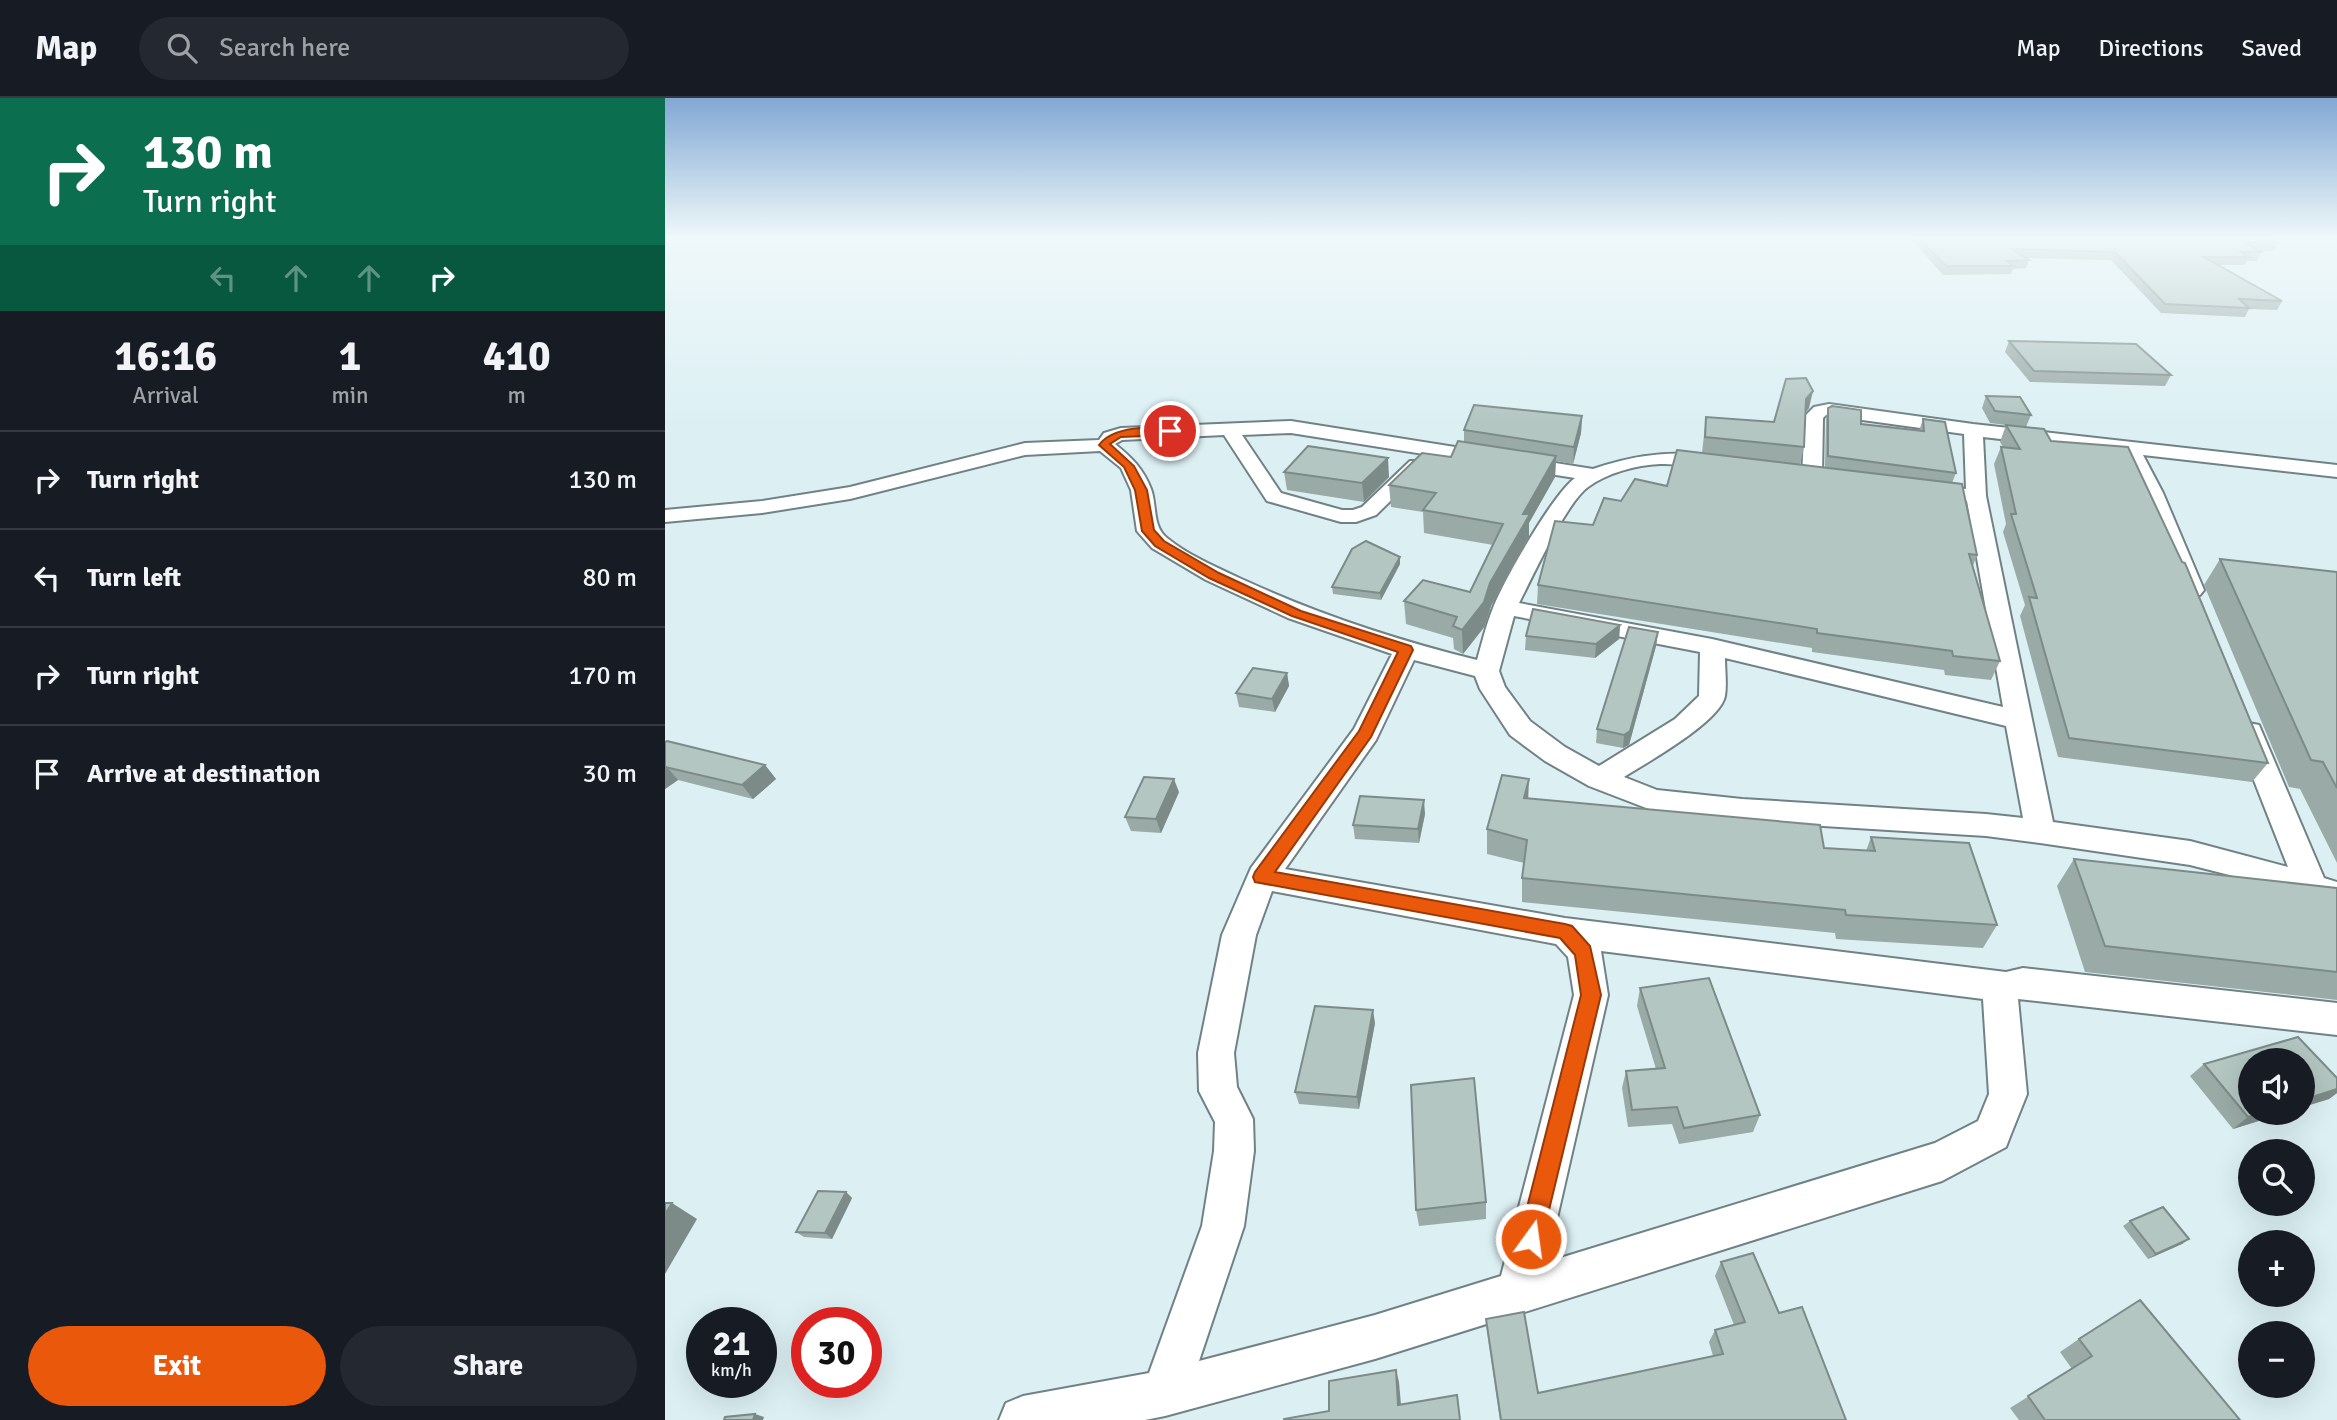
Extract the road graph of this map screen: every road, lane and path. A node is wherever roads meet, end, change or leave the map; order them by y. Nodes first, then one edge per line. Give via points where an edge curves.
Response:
1 (1228, 428) junction
2 (1972, 430) junction
3 (1104, 445) junction
4 (2129, 447) junction
5 (1431, 451) junction
6 (1734, 464) edge
7 (2337, 471) edge
8 (1786, 472) edge
9 (1594, 475) junction
10 (1908, 488) edge
11 (1976, 496) junction
12 (665, 516) edge
13 (1506, 607) junction
14 (2199, 607) edge
15 (1711, 647) junction
16 (1406, 650) junction
17 (1486, 671) junction
18 (2239, 708) edge
19 (2019, 720) junction
20 (1599, 779) junction
21 (2040, 832) junction
22 (1262, 877) junction
23 (2324, 890) edge
24 (1565, 932) junction
25 (2006, 987) junction
26 (2337, 1019) edge
27 (1518, 1293) junction
28 (1165, 1393) junction
29 (1023, 1420) edge

1 - 3 street via 1121,434
1 - 5 street via 1291,428
1 - 5 street via 1274,497 1341,516 1370,511
2 - 4 street
2 - 8 street via 1844,410 1820,411 1814,416 1819,477
2 - 11 street
3 - 12 street via 1025,449 850,493
3 - 16 street via 1129,466 1141,490 1148,531 1160,543 1214,575 1296,613
4 - 7 street
4 - 14 street via 2153,493
5 - 9 street
6 - 9 street via 1661,458
9 - 13 street via 1569,496
10 - 11 street
11 - 19 street
13 - 15 street
13 - 17 street
15 - 19 street
15 - 20 street via 1712,698 1685,726
16 - 17 street
16 - 22 street via 1366,733
17 - 20 street via 1520,728
18 - 23 street
19 - 21 street
20 - 21 street via 1654,800
21 - 23 street via 2190,853
22 - 24 street
22 - 28 street via 1239,935 1216,1053 1218,1091 1234,1119 1223,1226
24 - 25 street
24 - 27 street via 1584,951 1591,995
25 - 26 street via 2023,983
25 - 27 street via 2000,1000 2008,1094 1992,1133 1942,1161 1900,1176
27 - 28 street
28 - 29 street

